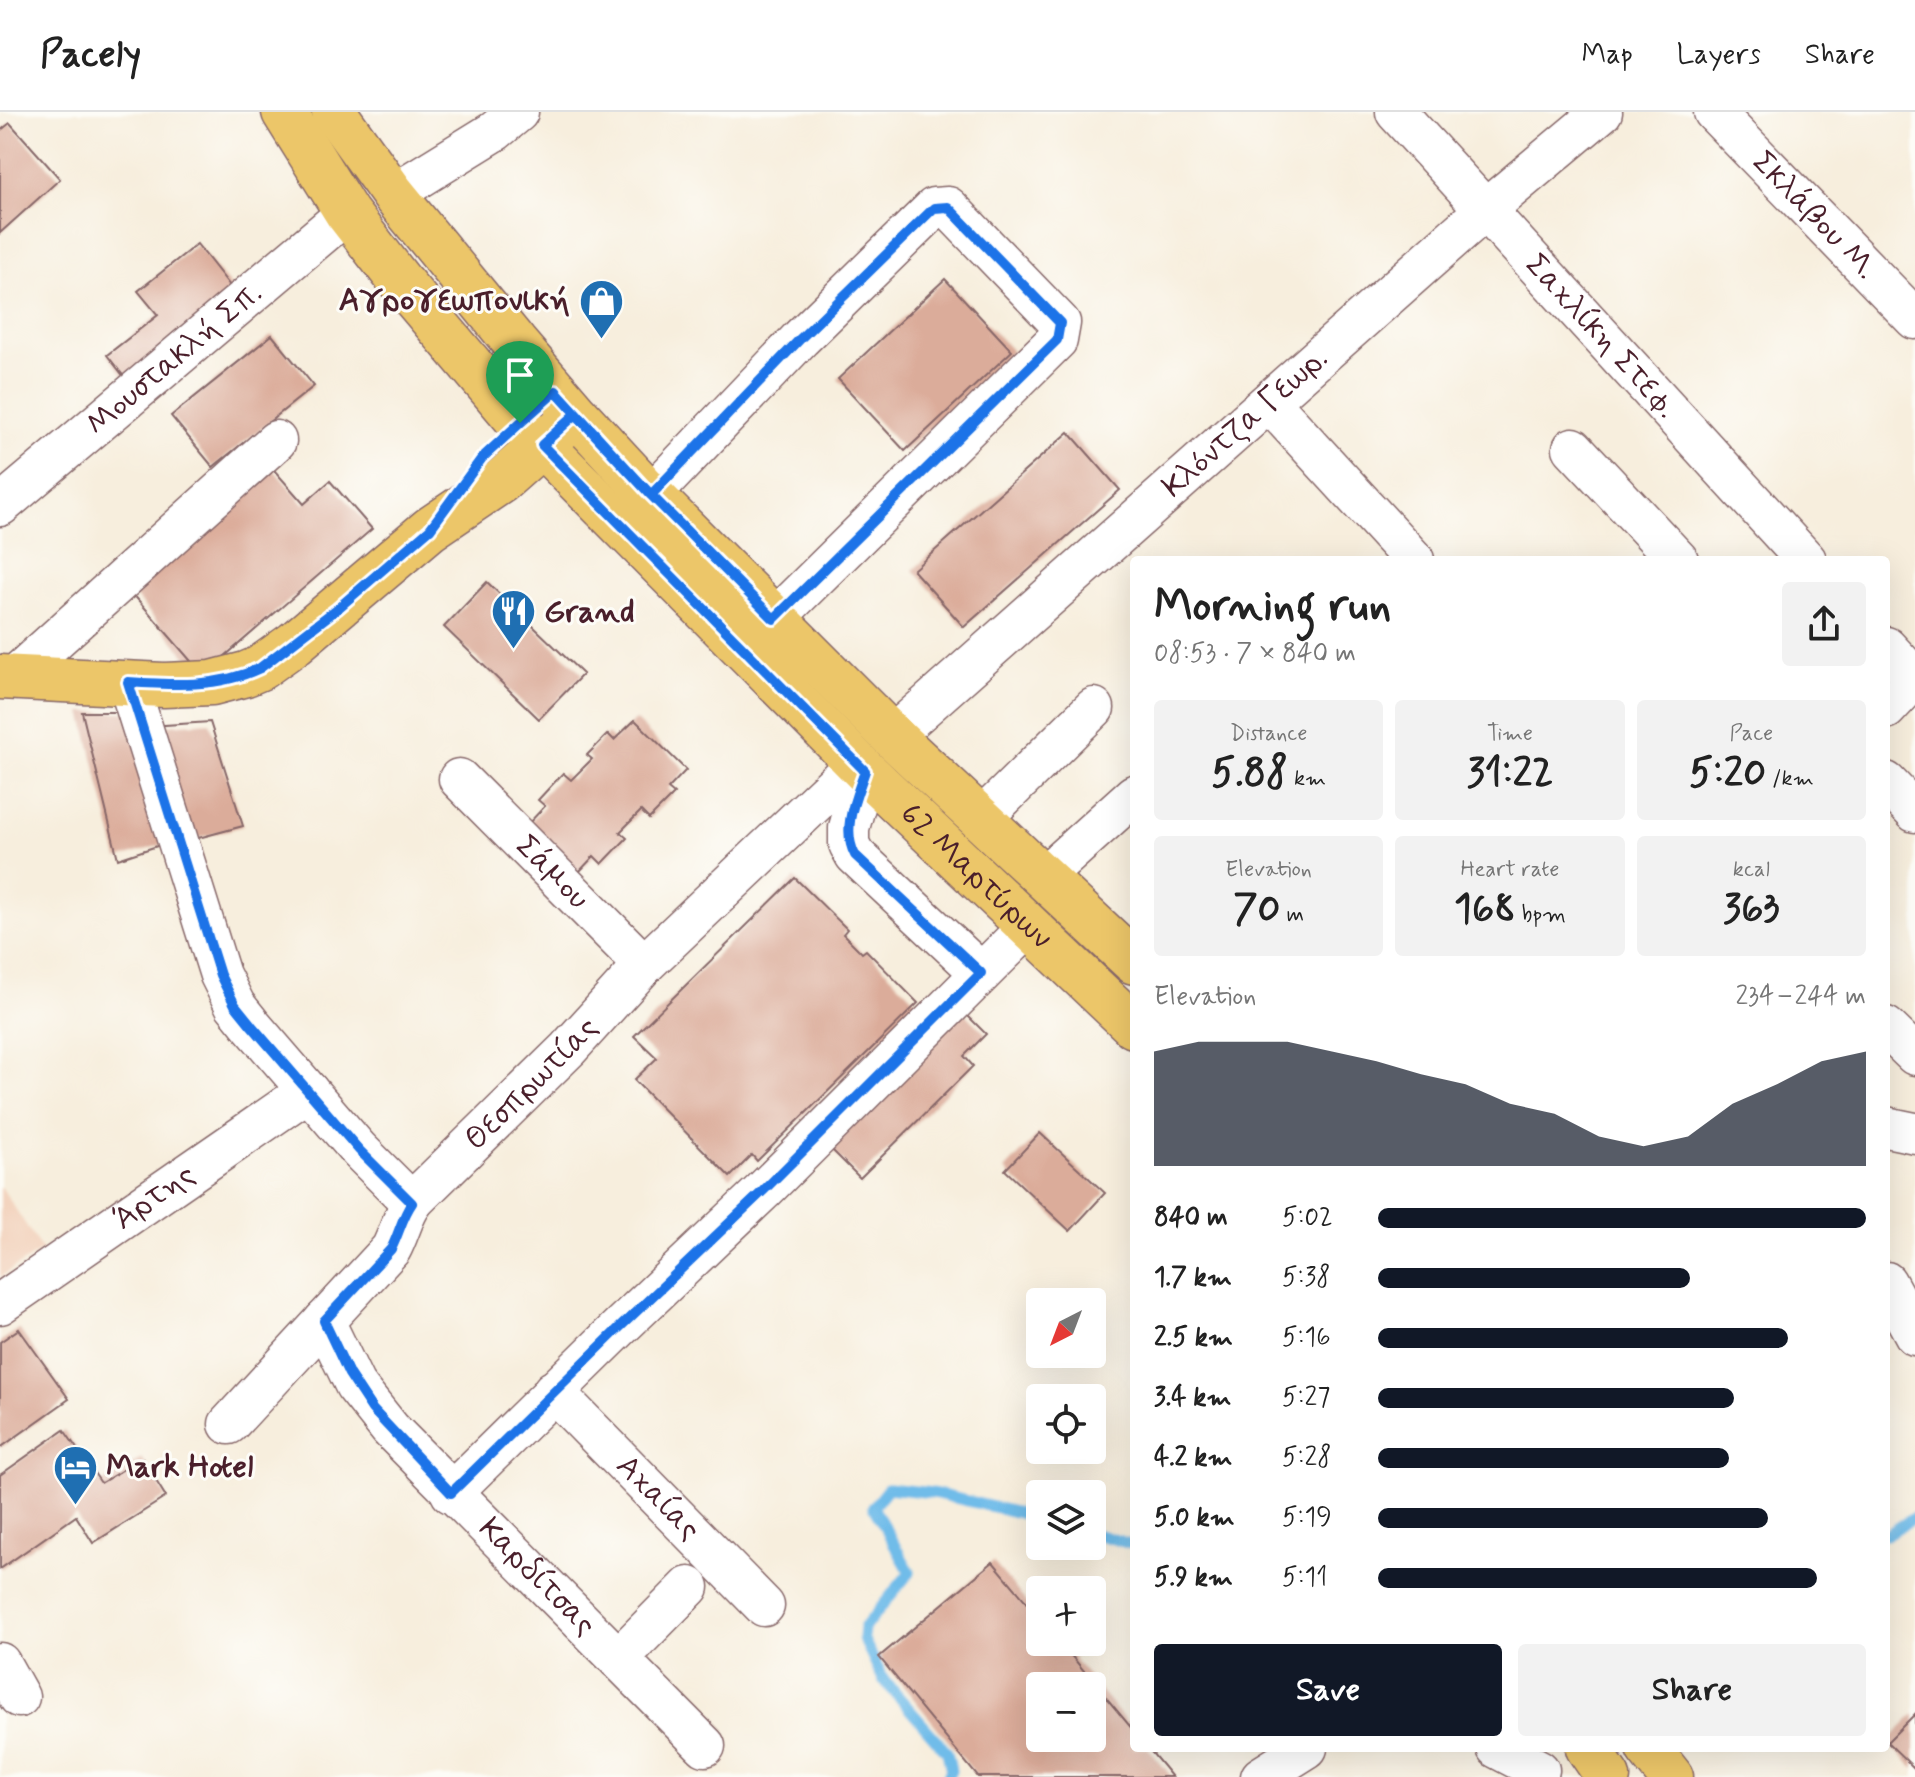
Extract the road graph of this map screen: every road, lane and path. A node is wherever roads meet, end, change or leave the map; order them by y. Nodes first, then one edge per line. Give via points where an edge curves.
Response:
1 (284, 112) edge
2 (334, 112) edge
3 (518, 112) edge
4 (1396, 112) edge
5 (1602, 112) edge
6 (1714, 112) edge
7 (393, 194) junction
8 (1485, 210) junction
9 (347, 213) junction
10 (1915, 319) edge
11 (1269, 402) junction
12 (566, 403) junction
13 (531, 434) junction
14 (276, 441) dead end
15 (1573, 448) dead end
16 (651, 495) junction
17 (0, 506) edge
18 (1410, 556) edge
19 (1674, 556) edge
20 (1802, 556) edge
21 (774, 619) junction
22 (1890, 651) edge
23 (6, 677) edge
24 (1915, 678) edge
25 (128, 682) junction
26 (1890, 705) edge
27 (1094, 708) dead end
28 (892, 736) junction
29 (861, 767) junction
30 (459, 779) dead end
31 (1890, 786) edge
32 (1130, 799) edge
33 (1915, 812) edge
34 (981, 819) junction
35 (1043, 877) junction
36 (1029, 926) junction
37 (1130, 958) edge
38 (644, 965) junction
39 (981, 973) junction
40 (1130, 1022) edge
41 (1890, 1031) edge
42 (1915, 1055) edge
43 (308, 1091) junction
44 (1890, 1128) edge
45 (1915, 1133) edge
46 (412, 1203) junction
47 (1890, 1289) edge
48 (0, 1304) edge
49 (324, 1321) junction
50 (1915, 1335) edge
51 (553, 1391) junction
52 (229, 1424) dead end
53 (451, 1493) junction
54 (689, 1587) dead end
55 (764, 1606) dead end
56 (618, 1659) junction
57 (0, 1663) edge
58 (19, 1697) dead end
59 (705, 1746) dead end
60 (1301, 1752) edge
61 (1513, 1752) edge
62 (1651, 1752) edge
63 (1558, 1763) edge
64 (1261, 1777) edge
65 (1608, 1777) edge
66 (1671, 1777) edge

1 - 9 main road, 62 Μαρτύρων
2 - 7 main road, 62 Μαρτύρων
3 - 7 street
4 - 8 street, Σαχλίκη Στεφ.
5 - 8 street, Κλόντζα Γεωρ.
6 - 10 street, Σκλάβου Μ.
7 - 12 main road, 62 Μαρτύρων
8 - 11 street, Κλόντζα Γεωρ.
8 - 20 street, Σαχλίκη Στεφ.
9 - 13 main road, 62 Μαρτύρων
9 - 17 street, Μουστακλή Σπ.
11 - 18 street
11 - 28 street, Κλόντζα Γεωρ.
12 - 13 main road
12 - 16 main road, 62 Μαρτύρων
13 - 25 main road via 501,481 430,529 260,668 212,683
13 - 29 main road, 62 Μαρτύρων
14 - 23 street
15 - 19 street
16 - 21 main road, 62 Μαρτύρων
16 - 21 street via 934,208 948,207 1060,323 1057,340
21 - 28 main road, 62 Μαρτύρων
22 - 24 street
23 - 25 main road
24 - 26 street
25 - 43 street via 220,975 235,1005
27 - 34 street
28 - 34 main road, 62 Μαρτύρων
29 - 36 main road, 62 Μαρτύρων
29 - 38 street, Θεσπρωτίας
29 - 39 street via 849,828 855,855
30 - 38 street, Σάμου
31 - 33 street
32 - 35 street
34 - 35 main road, 62 Μαρτύρων
35 - 37 main road, 62 Μαρτύρων
36 - 39 street
36 - 40 main road, 62 Μαρτύρων
38 - 46 street, Θεσπρωτίας via 568,1049
39 - 51 street
41 - 42 street
43 - 46 street
43 - 48 street, Άρτης
44 - 45 street
46 - 49 street, Θεσπρωτίας via 391,1249
47 - 50 street
49 - 52 street, Θεσπρωτίας
49 - 53 street, Καρδίτσας via 372,1409
51 - 53 street
51 - 55 street, Αχαίας
53 - 56 street, Καρδίτσας
54 - 56 street, Αχαίας
56 - 59 street, Καρδίτσας
57 - 58 street
60 - 64 street
61 - 63 street
62 - 66 main road
63 - 65 main road

